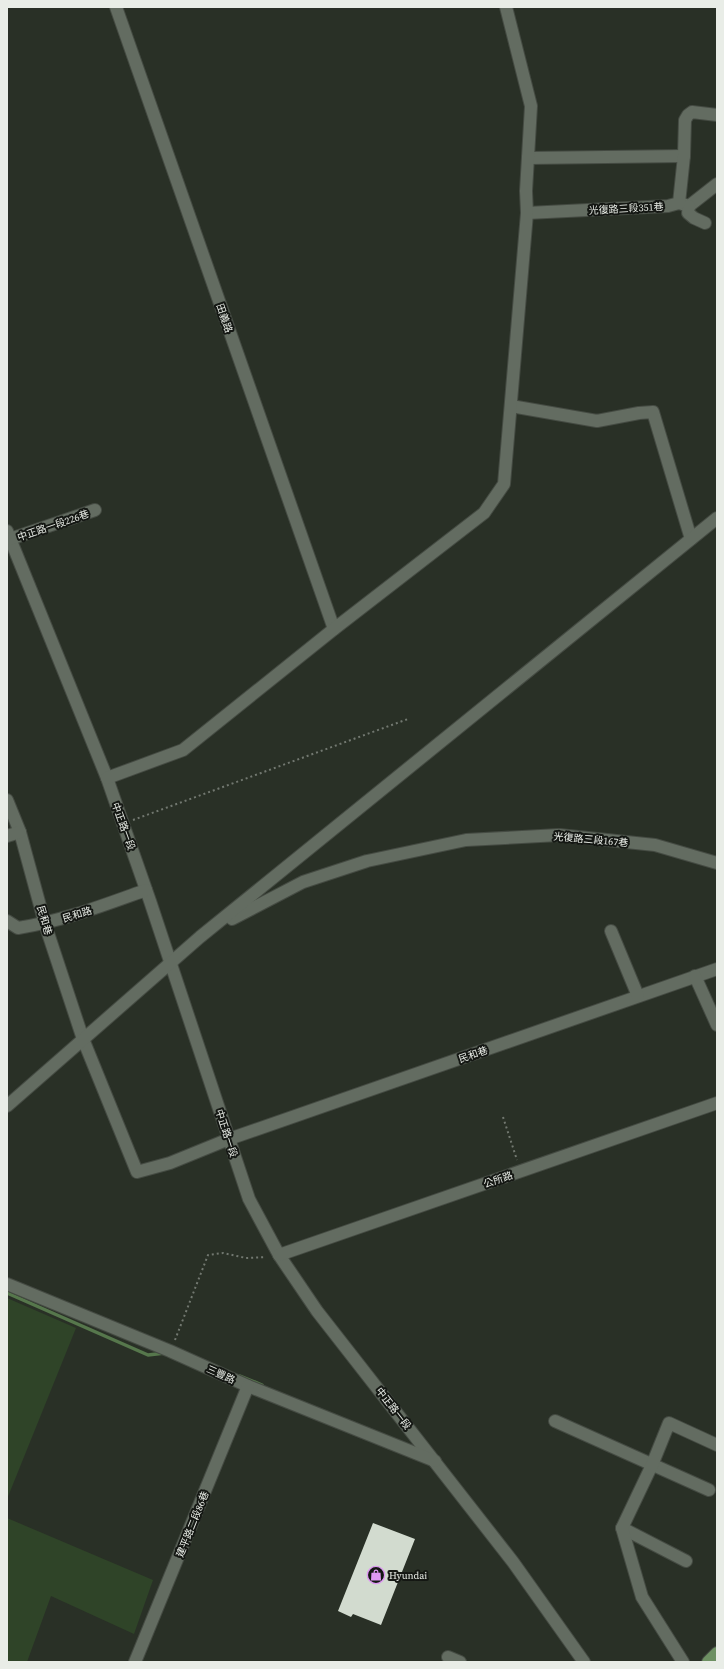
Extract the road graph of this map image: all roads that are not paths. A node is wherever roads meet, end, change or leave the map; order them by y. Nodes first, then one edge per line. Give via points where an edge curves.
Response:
1 (116, 7) edge
2 (506, 7) edge
3 (717, 115) edge
4 (684, 156) junction
5 (528, 158) junction
6 (717, 184) edge
7 (684, 204) junction
8 (527, 213) junction
9 (705, 223) dead end
10 (512, 406) junction
11 (95, 510) dead end
12 (717, 518) edge
13 (9, 535) edge
14 (691, 540) junction
15 (334, 629) junction
16 (106, 778) junction
17 (7, 800) edge
18 (20, 832) junction
19 (7, 836) edge
20 (290, 863) junction
21 (717, 863) edge
22 (303, 882) junction
23 (146, 890) junction
24 (7, 921) edge
25 (45, 924) junction
26 (611, 931) dead end
27 (200, 937) junction
28 (170, 963) junction
29 (717, 969) edge
30 (695, 976) junction
31 (638, 996) junction
32 (717, 1024) edge
33 (83, 1039) junction
34 (717, 1103) edge
35 (7, 1106) edge
36 (229, 1139) junction
37 (279, 1255) junction
38 (7, 1284) edge
39 (248, 1386) junction
40 (555, 1422) dead end
41 (717, 1445) edge
42 (436, 1461) junction
43 (652, 1465) junction
44 (709, 1490) dead end
45 (622, 1528) junction
46 (686, 1561) dead end
47 (717, 1653) edge
48 (582, 1661) edge
49 (136, 1662) edge
50 (683, 1662) edge
51 (708, 1662) edge

1 - 15 street, 田義路
2 - 5 street via 531,106
3 - 4 street via 692,112 688,115 683,139
4 - 5 street
4 - 7 street
5 - 8 street
6 - 7 street
7 - 8 street, 光復路三段351巷
7 - 9 street via 688,213
8 - 10 street
10 - 14 street via 597,421 653,412
10 - 15 street via 504,484 484,513
11 - 13 street, 中正路一段226巷
12 - 14 street
13 - 16 street, 中正路一段
14 - 20 street
15 - 16 street via 183,750
16 - 23 street, 中正路一段
17 - 18 street, 民和巷
18 - 19 street
18 - 25 street, 民和巷
20 - 22 street via 289,871
20 - 27 street
21 - 22 street, 光復路三段167巷 via 655,845 559,835 466,840 367,861
22 - 27 street, 光復路三段167巷 via 250,908
23 - 25 street, 民和路
23 - 28 street, 中正路一段
24 - 25 street, 民和路 via 18,928
25 - 33 street, 民和巷
26 - 31 street
27 - 28 street
28 - 33 street
28 - 36 street, 中正路一段
29 - 30 street, 民和巷
30 - 31 street, 民和巷
30 - 32 street
31 - 36 street, 民和巷
33 - 35 street
33 - 36 street, 民和巷 via 137,1172 170,1164
34 - 37 street, 公所路
36 - 37 street, 中正路一段 via 249,1199
37 - 42 street, 中正路一段 via 317,1311
38 - 39 street, 三豐路
39 - 42 street, 三豐路
39 - 49 street, 建平路二段86巷
40 - 43 street
41 - 43 street via 669,1423
42 - 48 street, 中正路一段 via 513,1562
43 - 44 street
43 - 45 street
45 - 46 street
45 - 50 street via 642,1597
47 - 51 main road

